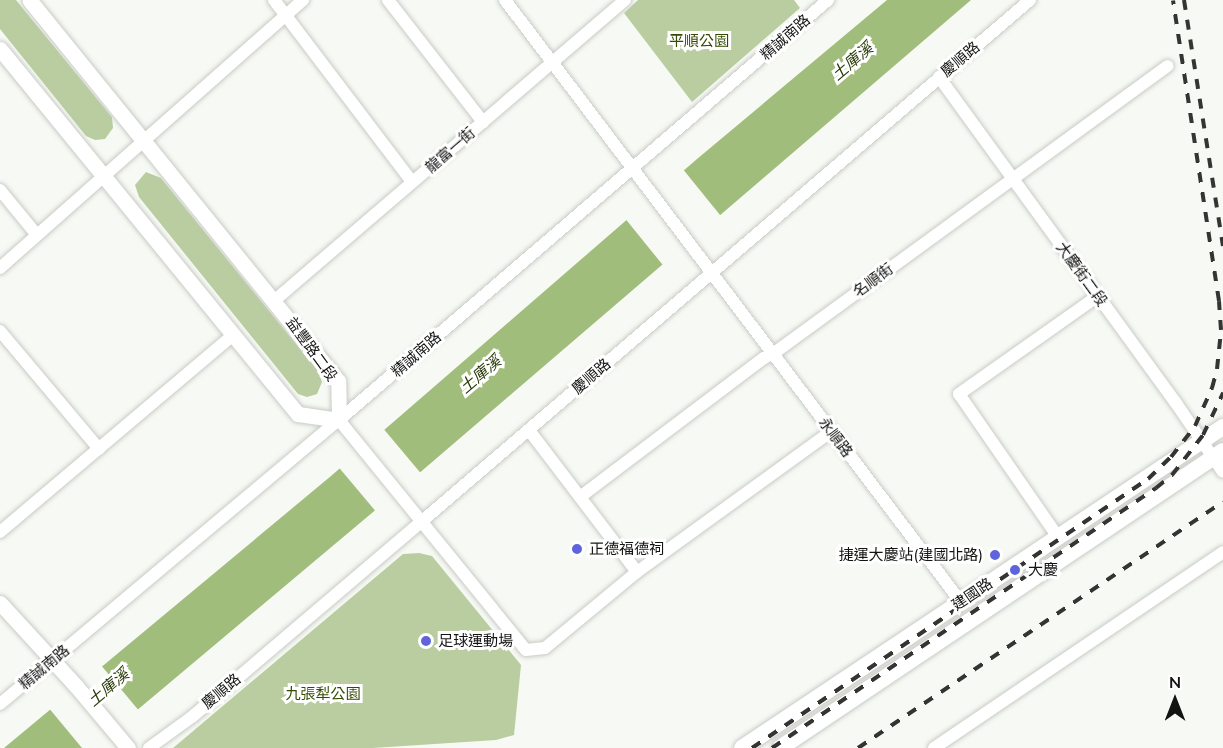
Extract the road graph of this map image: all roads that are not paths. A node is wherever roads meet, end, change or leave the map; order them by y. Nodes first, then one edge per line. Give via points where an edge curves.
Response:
1 (30, 0) edge
2 (274, 0) edge
3 (303, 0) edge
4 (388, 0) edge
5 (505, 0) edge
6 (625, 0) edge
7 (828, 0) edge
8 (1030, 0) edge
9 (285, 15) junction
10 (0, 49) edge
11 (552, 63) junction
12 (1168, 66) dead end
13 (939, 77) junction
14 (483, 122) junction
15 (144, 140) junction
16 (633, 168) junction
17 (103, 175) junction
18 (1011, 178) junction
19 (412, 182) junction
20 (0, 190) edge
21 (37, 235) junction
22 (0, 268) edge
23 (712, 272) junction
24 (1098, 296) junction
25 (275, 300) junction
26 (0, 331) edge
27 (233, 335) junction
28 (774, 353) junction
29 (339, 420) junction
30 (1223, 428) edge
31 (529, 430) junction
32 (832, 431) junction
33 (1203, 441) junction
34 (99, 449) junction
35 (1218, 454) edge
36 (1223, 472) edge
37 (580, 497) junction
38 (422, 522) junction
39 (0, 532) edge
40 (1058, 537) junction
41 (1223, 552) edge
42 (637, 572) junction
43 (961, 602) junction
44 (0, 603) edge
45 (52, 660) junction
46 (0, 704) edge
47 (126, 745) edge
48 (149, 748) edge
49 (742, 748) edge
50 (780, 748) edge
51 (934, 748) edge

1 - 15 street, 益豐路二段
2 - 9 street
3 - 9 street
4 - 14 street
5 - 11 street
6 - 11 street, 龍富一街
7 - 16 street, 精誠南路
8 - 13 street, 慶順路
9 - 15 street
9 - 19 street
10 - 17 street
11 - 14 street, 龍富一街
11 - 16 street
12 - 18 street, 名順街
13 - 18 street, 大慶街二段
13 - 23 street, 慶順路
14 - 19 street, 龍富一街
15 - 17 street
15 - 25 street, 益豐路二段
16 - 23 street, 永順路
16 - 29 street, 精誠南路
17 - 21 street
17 - 27 street
18 - 24 street, 大慶街二段
18 - 28 street, 名順街
19 - 25 street, 龍富一街
20 - 21 street
21 - 22 street
23 - 28 street, 永順路
23 - 31 street, 慶順路
24 - 33 street, 大慶街二段
24 - 40 street via 960,394
25 - 29 street, 益豐路二段 via 338,381
26 - 34 street
27 - 29 street via 298,414
27 - 34 street
28 - 32 street, 永順路
28 - 37 street, 名順街
29 - 38 street
29 - 45 street, 精誠南路
30 - 33 main road, 建國路
31 - 37 street
31 - 38 street, 慶順路
32 - 42 street
32 - 43 street, 永順路
33 - 35 street, 大慶街二段
33 - 40 main road, 建國路
34 - 39 street
35 - 36 street, 大慶街二段
35 - 50 main road, 建國路
37 - 42 street
38 - 42 street via 526,650 545,648
38 - 48 street, 慶順路 via 193,716
40 - 43 main road, 建國路
41 - 51 street
43 - 49 main road, 建國路
44 - 45 street
45 - 46 street, 精誠南路
45 - 47 street

